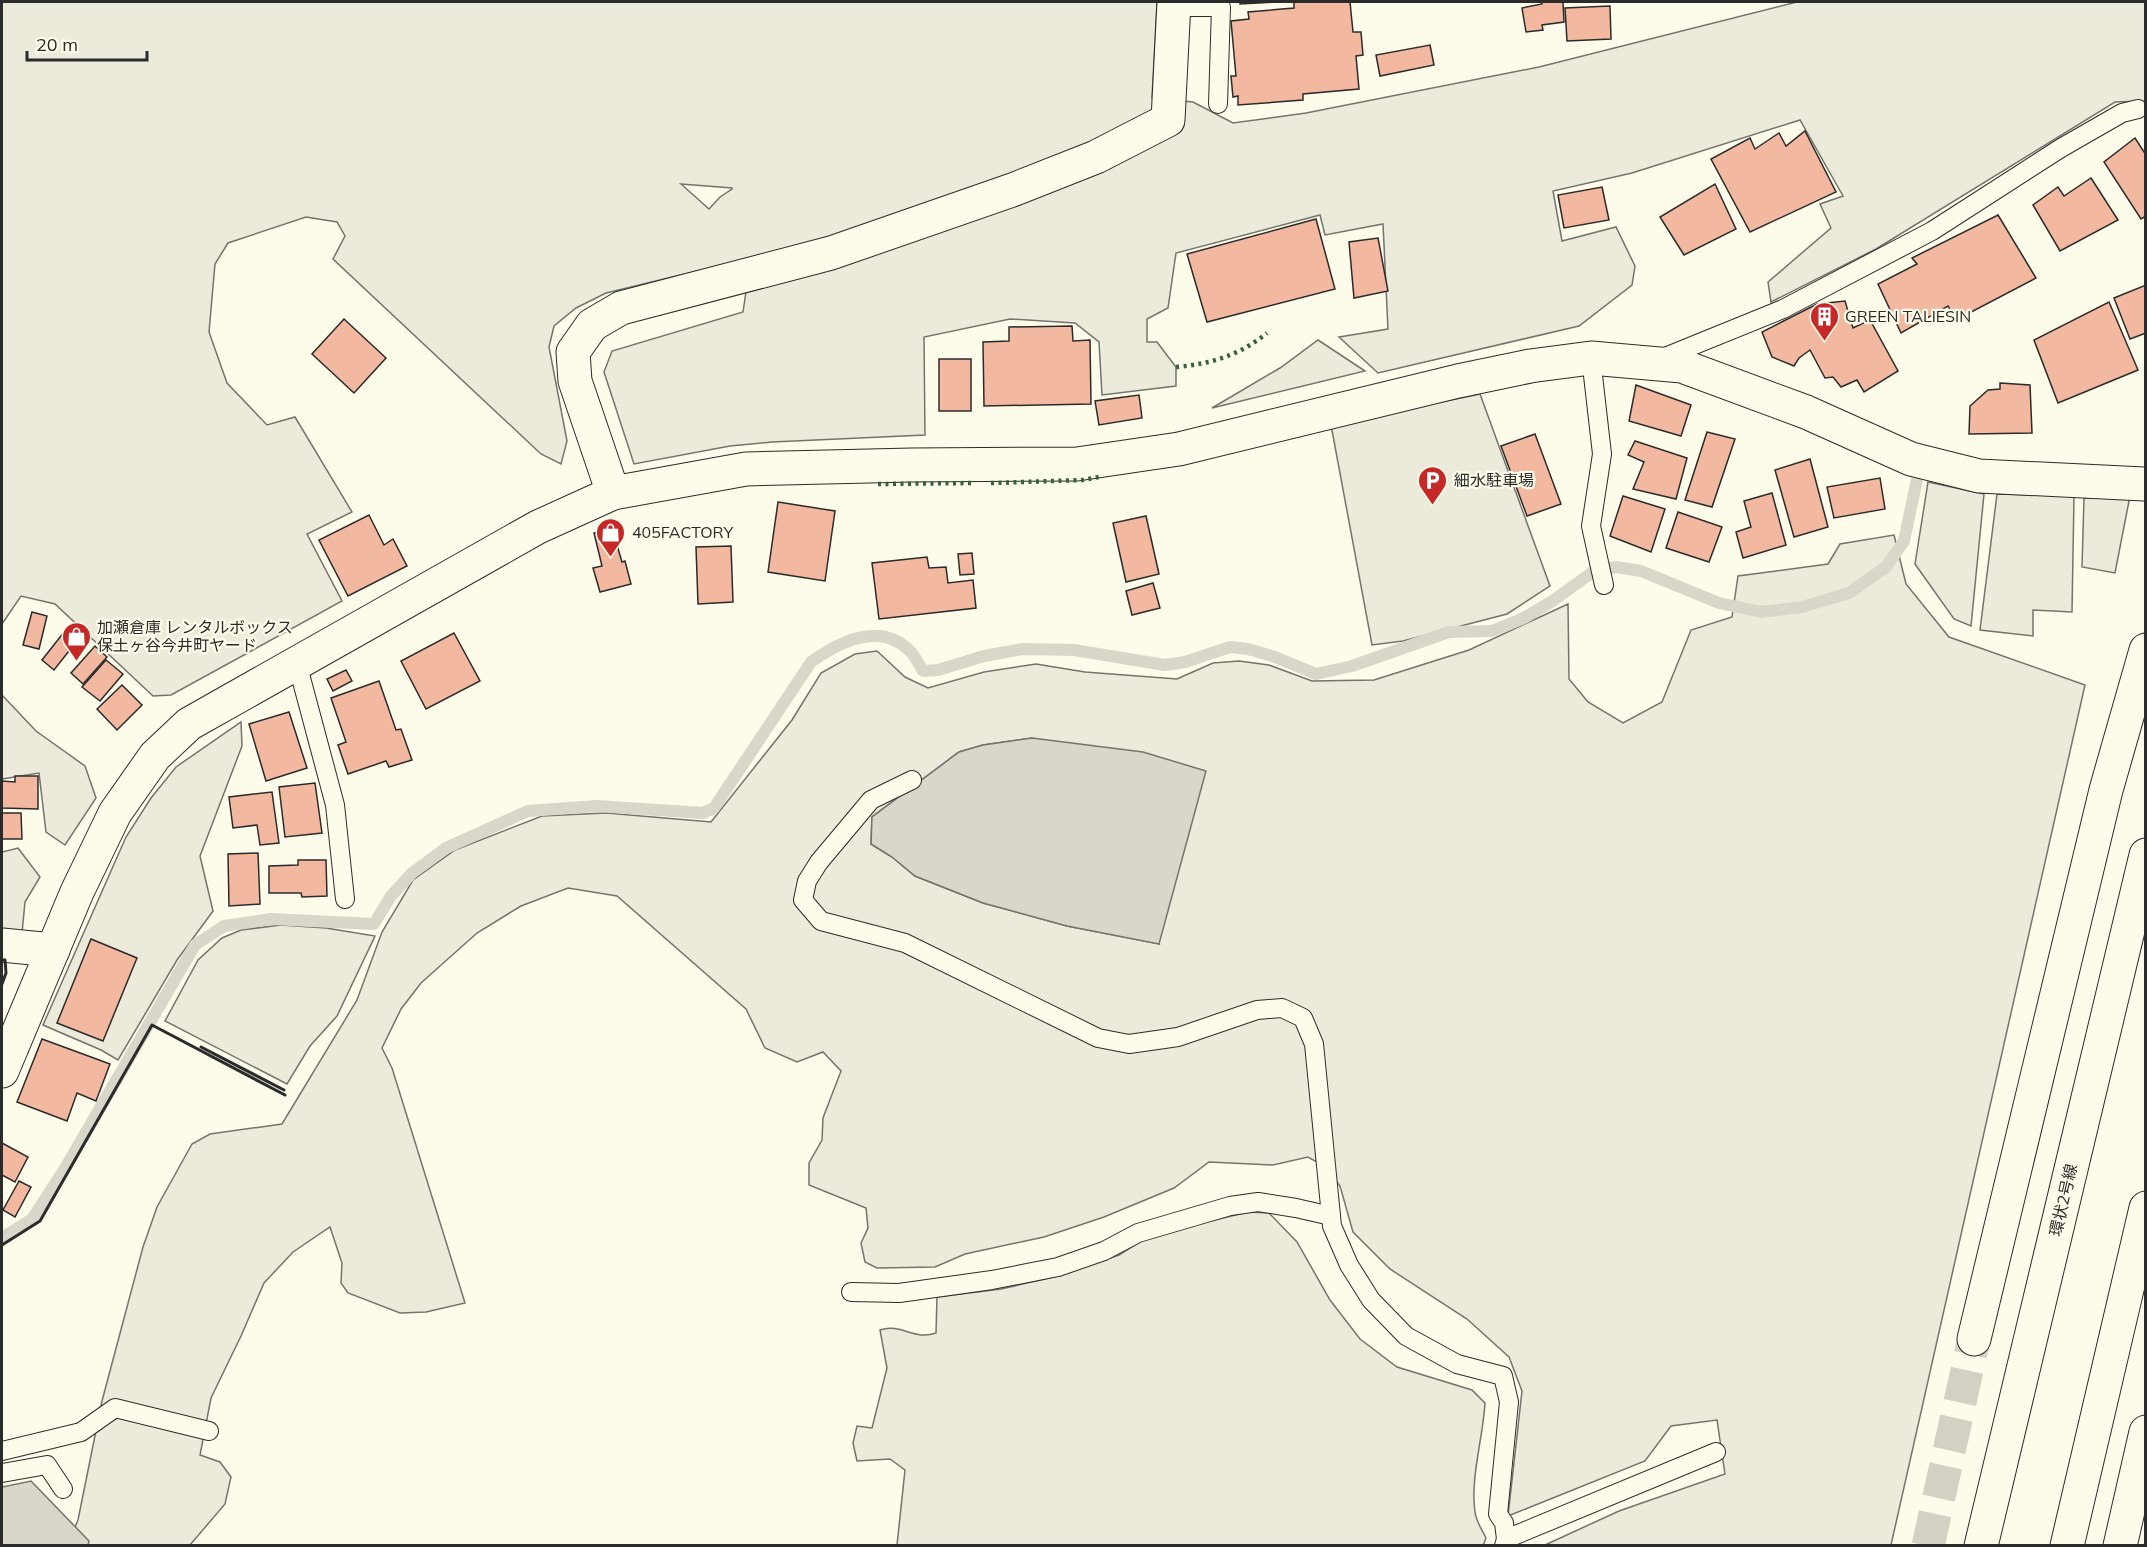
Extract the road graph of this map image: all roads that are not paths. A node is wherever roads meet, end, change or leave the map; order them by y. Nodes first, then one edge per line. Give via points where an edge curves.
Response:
1 (1174, 4) edge
2 (1214, 4) edge
3 (1218, 104) dead end
4 (2138, 109) dead end
5 (1591, 358) junction
6 (1650, 363) junction
7 (2145, 482) edge
8 (613, 493) junction
9 (1604, 585) dead end
10 (2145, 650) edge
11 (297, 663) junction
12 (912, 780) dead end
13 (2145, 855) edge
14 (345, 899) dead end
15 (2, 945) edge
16 (53, 950) junction
17 (2, 1071) edge
18 (2145, 1208) edge
19 (1331, 1216) junction
20 (851, 1292) dead end
21 (1974, 1339) tunnel mouth
22 (209, 1431) dead end
23 (2145, 1432) edge
24 (2, 1451) edge
25 (1716, 1452) dead end
26 (2, 1473) edge
27 (63, 1489) dead end
28 (1505, 1542) edge
29 (1981, 1545) edge
30 (2067, 1545) edge
31 (2120, 1545) edge

1 - 2 lane
1 - 8 street via 1168,120 1096,157 1015,189 831,253 621,308 592,325 573,352 575,381
2 - 3 lane via 1221,7
4 - 6 lane via 2122,113 2061,147 1932,231 1783,309
5 - 6 street
5 - 8 street via 1458,381 1179,449 1077,464 746,469
5 - 9 lane via 1602,454 1591,526
6 - 7 street via 1682,366 1806,412 1911,459 1979,476
8 - 11 street via 538,527
10 - 21 street via 2103,801
11 - 14 lane via 335,805
11 - 16 street via 189,724 155,756 115,813
12 - 19 lane via 872,800 819,862 807,881 803,900 820,921 904,943 1098,1038 1129,1044 1178,1037 1257,1010 1282,1008 1303,1018 1314,1044
13 - 29 street, 環状2号線
15 - 16 street
16 - 17 street
18 - 30 street
19 - 20 lane via 1258,1202 1230,1206 1138,1233 1104,1251 1058,1267 899,1293
19 - 28 lane via 1349,1265 1365,1292 1406,1336 1457,1364 1503,1376 1509,1402 1498,1514 1504,1523
22 - 24 lane via 115,1408 81,1432
23 - 31 street
25 - 28 lane
26 - 27 lane via 47,1465

